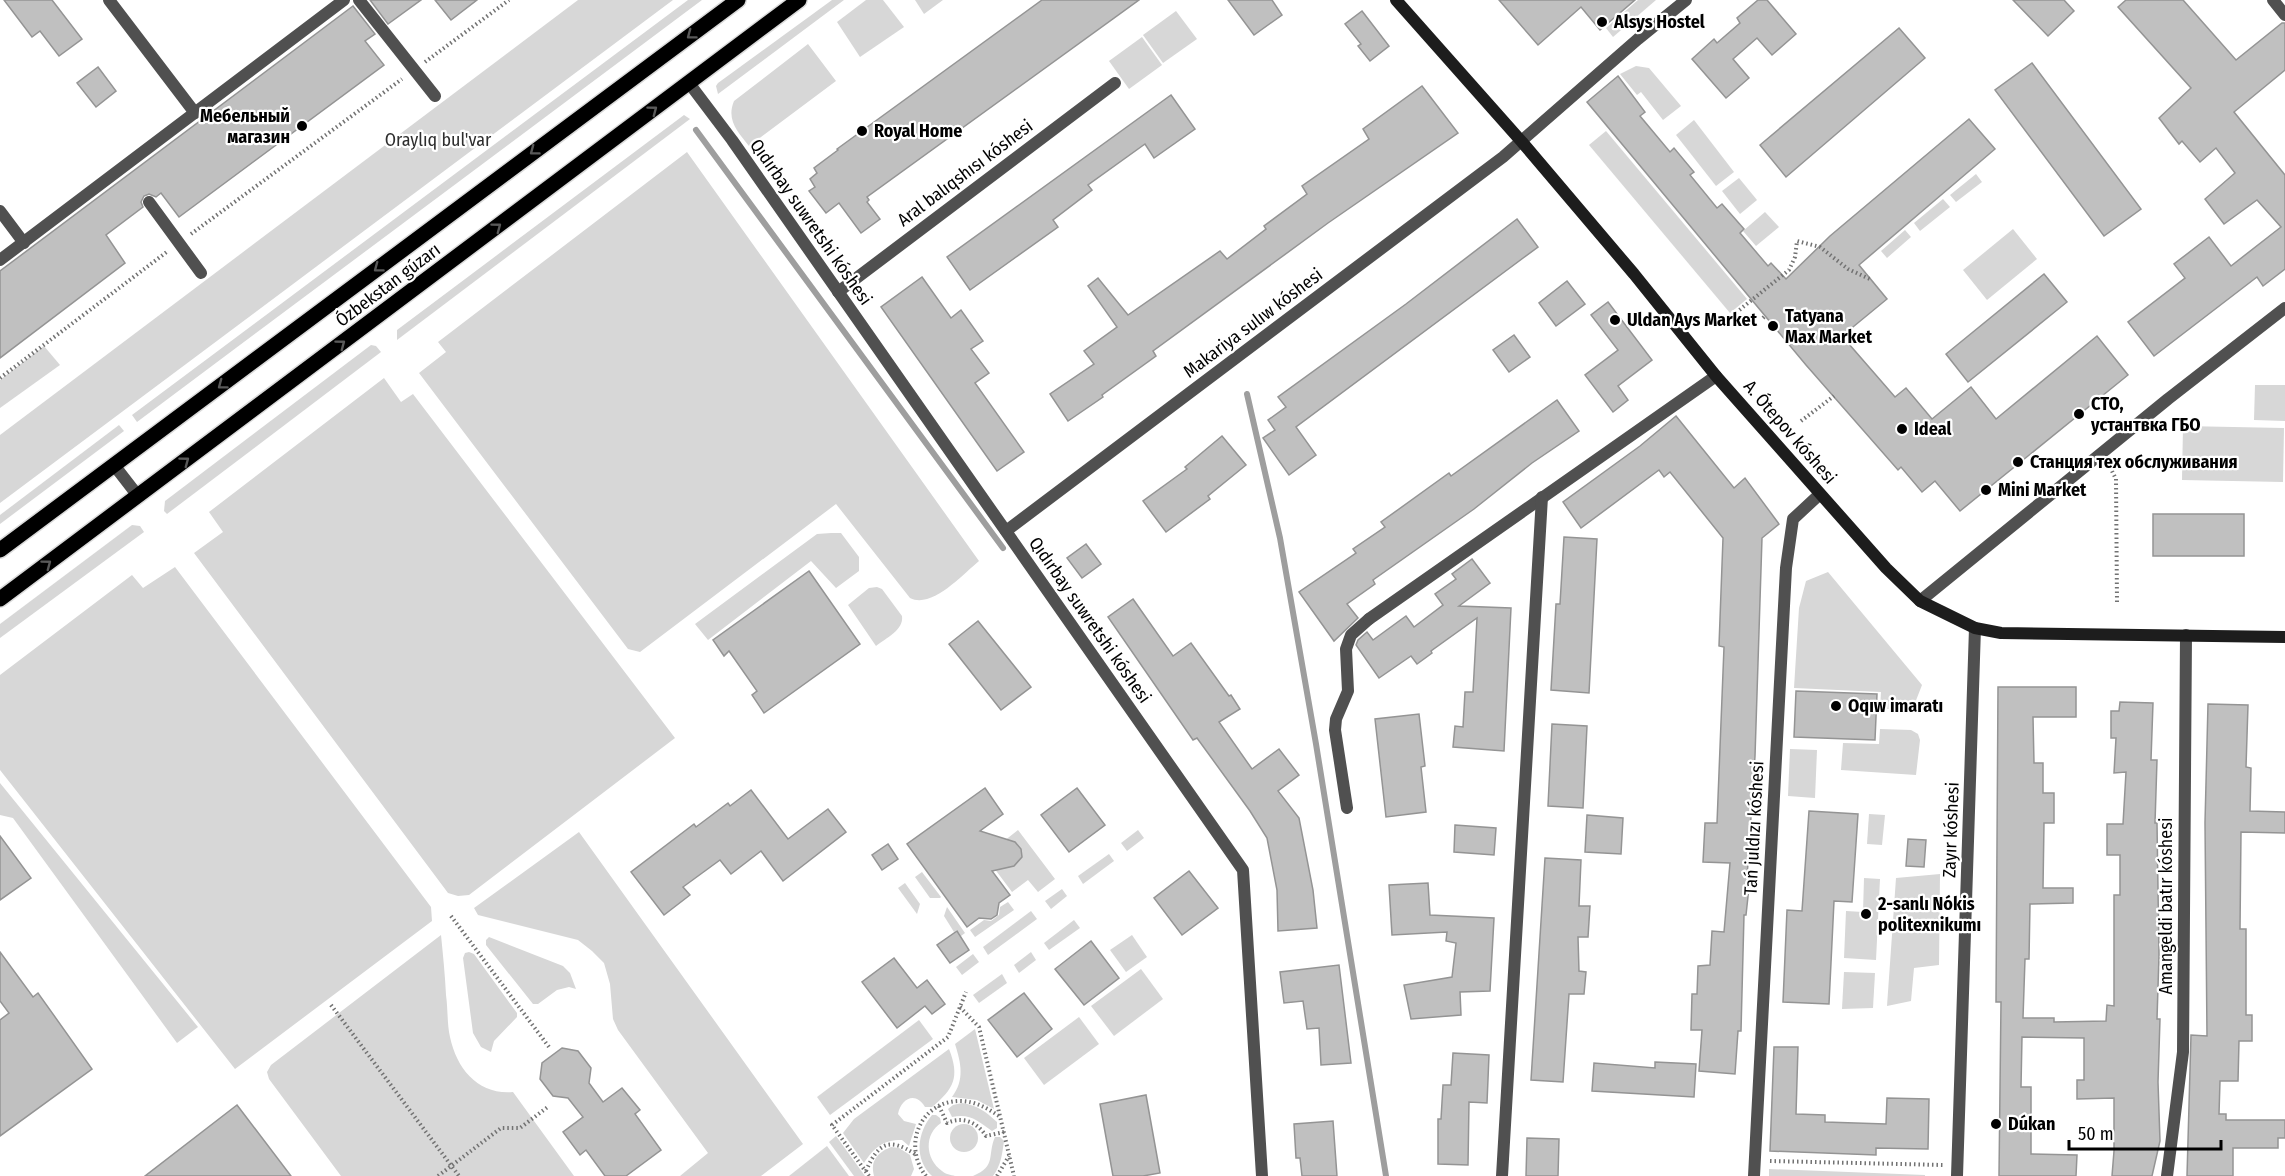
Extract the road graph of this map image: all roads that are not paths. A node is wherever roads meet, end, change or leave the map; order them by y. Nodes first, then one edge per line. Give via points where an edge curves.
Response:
1 (109, 0) edge
2 (344, 0) edge
3 (359, 0) edge
4 (738, 0) edge
5 (799, 0) edge
6 (1396, 0) edge
7 (1686, 0) edge
8 (2272, 0) edge
9 (2285, 15) edge
10 (689, 83) junction
11 (1115, 83) dead end
12 (435, 96) dead end
13 (195, 113) junction
14 (1522, 142) junction
15 (149, 202) dead end
16 (0, 211) edge
17 (24, 243) junction
18 (0, 260) edge
19 (201, 273) dead end
20 (837, 292) junction
21 (2285, 308) edge
22 (1716, 376) junction
23 (114, 465) junction
24 (1820, 494) junction
25 (138, 496) junction
26 (1542, 497) junction
27 (1006, 531) junction
28 (0, 550) edge
29 (0, 599) edge
30 (1920, 601) junction
31 (1975, 628) junction
32 (2186, 635) junction
33 (2285, 637) edge
34 (1347, 808) dead end
35 (1958, 1171) edge
36 (1262, 1176) edge
37 (1502, 1176) edge
38 (1754, 1176) edge
39 (2167, 1176) edge

1 - 13 street
2 - 13 street
3 - 12 street
4 -> 23 main road, Ózbekstan gúzarı
5 - 10 main road, Ózbekstan gúzarı
6 - 14 main road, A. Ótepov kóshesi
7 - 14 street, Makariya sulıw kóshesi
8 - 9 street
10 - 20 street, Qıdırbay suwretshi kóshesi
25 -> 10 main road, Ózbekstan gúzarı
11 - 20 street, Aral balıqshısı kóshesi
13 - 17 street via 126,171
14 - 22 main road, A. Ótepov kóshesi
14 - 27 street, Makariya sulıw kóshesi
15 - 19 street
16 - 17 street
17 - 18 street
20 - 27 street, Qıdırbay suwretshi kóshesi
21 - 30 street
22 - 24 main road, A. Ótepov kóshesi
22 - 26 street
23 - 25 street
23 - 28 main road, Ózbekstan gúzarı
24 - 30 main road, A. Ótepov kóshesi
24 - 38 street, Tań juldızı kóshesi via 1793,519 1786,568
29 -> 25 main road, Ózbekstan gúzarı
26 - 34 street via 1351,635 1346,649 1348,691 1335,730
26 - 37 street
27 - 36 street, Qıdırbay suwretshi kóshesi via 1243,870
30 - 31 main road, A. Ótepov kóshesi
31 - 32 main road, A. Ótepov kóshesi via 2001,633
31 - 35 street, Zayır kóshesi
32 - 33 main road, A. Ótepov kóshesi
32 - 39 street, Amangeldi batır kóshesi via 2183,1052

